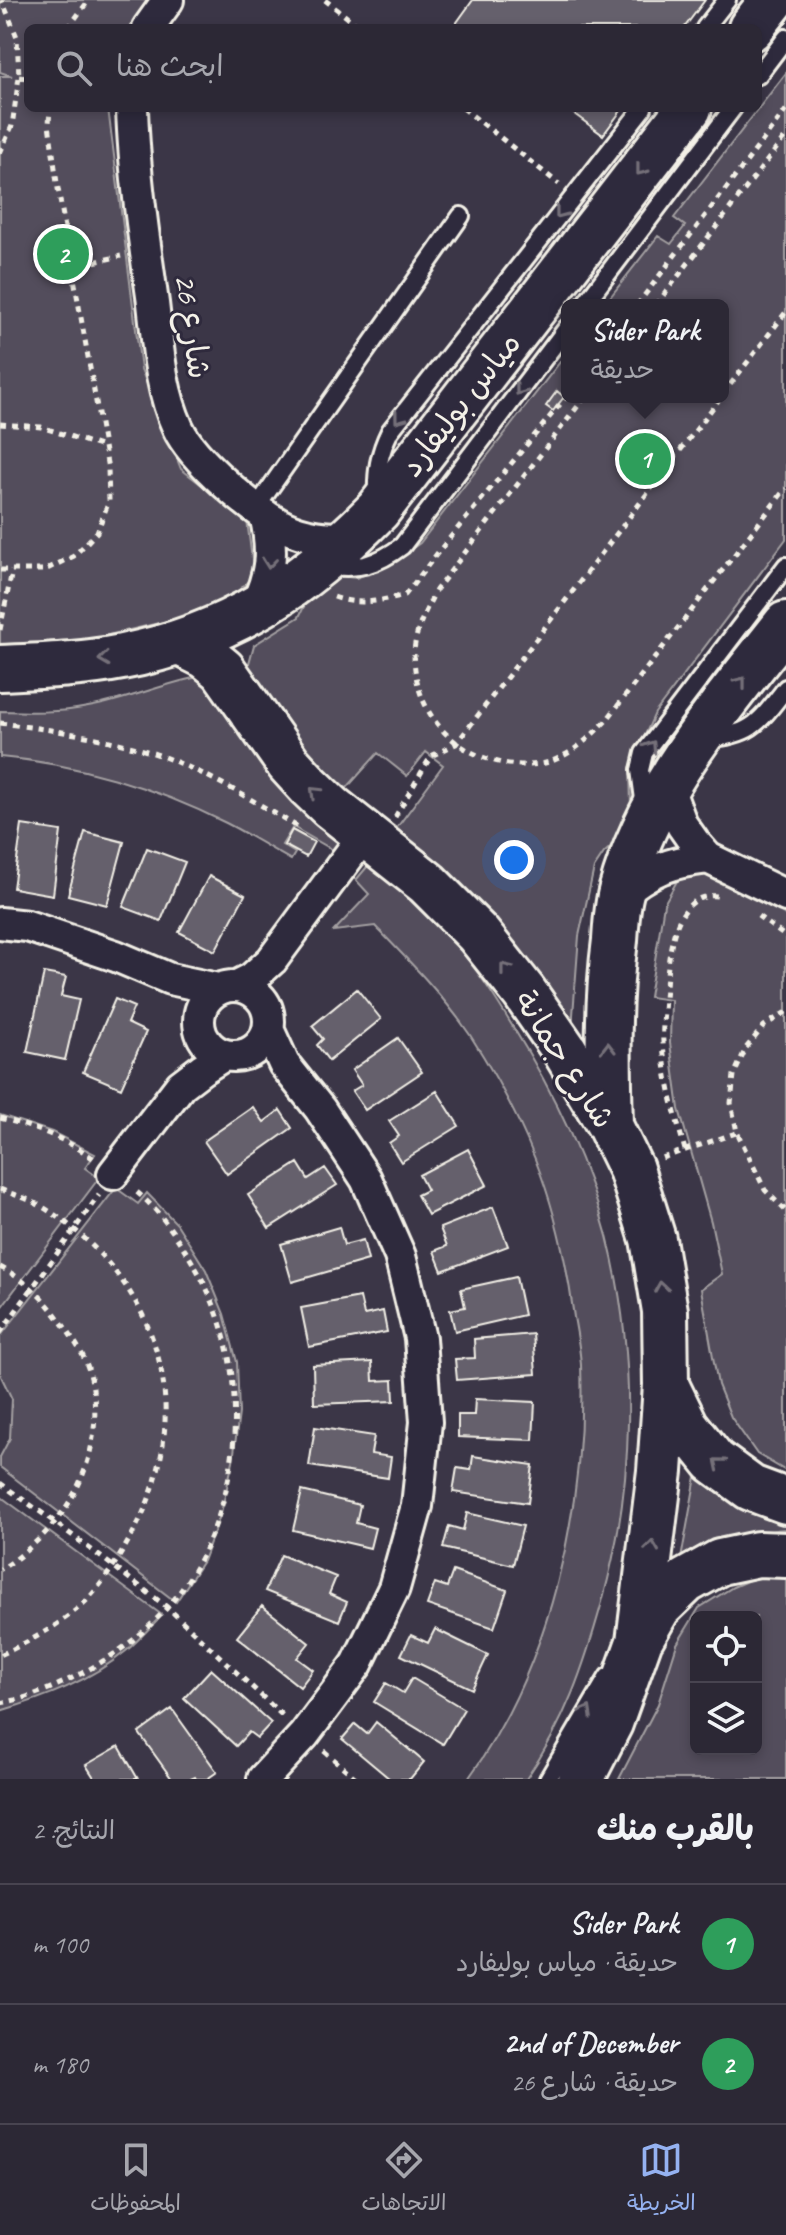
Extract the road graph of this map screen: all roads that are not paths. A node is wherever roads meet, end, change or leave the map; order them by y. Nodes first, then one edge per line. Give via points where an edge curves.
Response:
1 (168, 0) edge
2 (727, 0) edge
3 (773, 0) edge
4 (151, 24) edge
5 (708, 24) edge
6 (754, 24) edge
7 (786, 38) edge
8 (762, 70) edge
9 (132, 112) edge
10 (640, 112) edge
11 (686, 112) edge
12 (730, 112) edge
13 (461, 216) dead end
14 (589, 299) edge
15 (561, 336) edge
16 (260, 512) junction
17 (350, 537) junction
18 (786, 566) edge
19 (255, 608) junction
20 (786, 624) edge
21 (180, 643) junction
22 (0, 668) edge
23 (786, 688) edge
24 (695, 740) junction
25 (657, 803) junction
26 (364, 845) junction
27 (708, 858) junction
28 (620, 896) junction
29 (786, 896) edge
30 (0, 923) edge
31 (214, 1005) junction
32 (267, 1018) junction
33 (235, 1054) junction
34 (291, 1074) junction
35 (181, 1085) junction
36 (610, 1126) junction
37 (113, 1174) road end
38 (666, 1385) junction
39 (786, 1501) edge
40 (786, 1555) edge
41 (639, 1642) junction
42 (263, 1779) edge
43 (548, 1779) edge
44 (581, 1779) edge

1 - 4 street
2 - 5 lane
3 - 6 street
7 - 8 lane
9 - 16 street, شارع 26 via 167,401 179,432 199,459
10 -> 17 lane via 390,431
11 -> 17 street, مياس بوليفارد
12 - 14 lane
13 - 16 lane
15 -> 17 lane via 402,546 384,560 339,568
16 - 17 street, شارع 26 via 306,535
16 -> 19 street via 270,539 271,563
17 - 19 street, مياس بوليفارد via 289,588
25 -> 18 lane via 640,770 644,753
19 - 21 street, مياس بوليفارد
24 -> 20 street
21 -> 22 street via 121,657
26 -> 21 street, شارع جمانة via 289,764 223,670
23 - 24 lane via 750,729
24 - 25 street
25 - 27 street
25 - 28 street
26 - 31 street via 262,971
26 - 32 street via 274,981
36 -> 26 street, شارع جمانة via 540,1016 478,934 427,883
27 - 28 street via 660,868
27 - 29 street
36 -> 28 street via 607,1049
30 - 31 street via 27,926 116,956
31 - 32 street via 255,992
31 - 33 street via 214,1050
31 - 35 street
32 - 33 street via 264,1040 257,1048
32 - 34 street via 277,1053
33 - 34 street
33 - 35 street
34 - 42 street via 366,1179 400,1256 420,1338 426,1422 417,1506 394,1588 357,1664
35 - 37 street
38 -> 36 street, شارع جمانة via 665,1311 653,1239 631,1169
39 -> 38 street via 751,1488 714,1461 686,1426
41 -> 38 street, شارع جمانة
40 - 41 street via 720,1562 686,1581 658,1608
43 -> 41 lane via 600,1688
41 - 44 street, شارع جمانة via 610,1723

